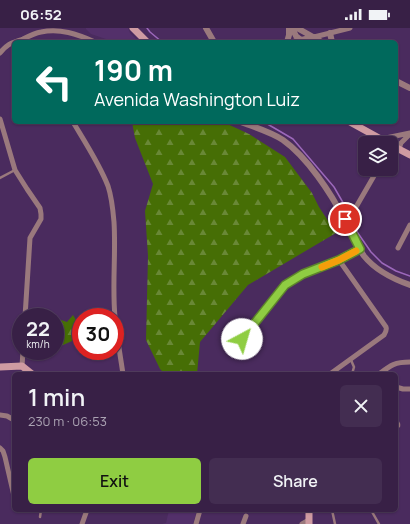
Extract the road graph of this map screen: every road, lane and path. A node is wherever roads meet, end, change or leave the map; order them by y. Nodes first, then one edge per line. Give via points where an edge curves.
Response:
1 (133, 28) edge
2 (206, 28) edge
3 (290, 28) edge
4 (297, 28) edge
5 (350, 28) edge
6 (330, 33) junction
7 (314, 37) junction
8 (25, 40) edge
9 (91, 40) edge
10 (145, 40) edge
11 (213, 40) edge
12 (288, 40) edge
13 (301, 40) joint
14 (319, 40) edge
15 (332, 40) edge
16 (12, 42) edge
17 (0, 53) edge
18 (398, 82) edge
19 (410, 88) edge
20 (0, 119) edge
21 (74, 124) edge
22 (246, 124) edge
23 (354, 124) edge
24 (410, 133) edge
25 (377, 136) edge
26 (393, 136) edge
27 (399, 149) joint
28 (410, 155) edge
29 (15, 170) junction
30 (374, 176) edge
31 (0, 178) edge
32 (352, 214) dead end
33 (410, 225) edge
34 (398, 248) dead end
35 (360, 249) junction
36 (339, 260) junction
37 (410, 285) edge
38 (26, 308) edge
39 (113, 308) edge
40 (235, 348) dead end
41 (350, 359) junction
42 (22, 360) edge
43 (121, 360) edge
44 (410, 362) edge
45 (22, 366) junction
46 (0, 368) edge
47 (30, 372) edge
48 (123, 372) edge
49 (333, 372) edge
50 (353, 372) edge
51 (382, 372) edge
52 (398, 388) edge
53 (410, 388) edge
54 (0, 415) edge
55 (12, 419) edge
56 (0, 448) edge
57 (12, 487) edge
58 (41, 512) edge
59 (86, 512) edge
60 (199, 512) edge
61 (332, 512) edge
62 (372, 512) edge
63 (40, 516) dead end
64 (246, 516) dead end
65 (309, 522) edge
66 (82, 524) edge
67 (196, 524) edge
68 (243, 524) edge
69 (302, 524) edge
70 (335, 524) edge
71 (379, 524) edge

1 - 10 main road
2 - 11 street
3 - 12 street
3 - 13 street
4 - 7 street
5 - 6 street
6 - 7 street
6 - 15 street
7 - 13 street
7 - 14 street
8 - 9 street via 40,32 52,30 65,31
16 - 17 street
18 - 19 street
20 - 29 street
21 - 39 street via 108,186 112,202 115,240
22 - 35 street via 282,139 307,164 329,192
23 - 25 main road
24 - 26 street
24 - 27 street via 400,143
27 - 28 main road
29 - 31 lane
29 - 38 street via 40,208 41,214 41,219 30,238
30 - 32 street
33 - 34 street
35 - 36 street
35 - 37 street via 384,274
36 - 40 street via 303,274 285,285
36 - 41 street via 387,330 384,335
41 - 49 street
41 - 50 lane via 354,367
42 - 45 street
43 - 48 street
44 - 51 street via 396,363
45 - 46 main road
45 - 47 main road
52 - 53 street
54 - 55 street
56 - 57 street via 5,457
58 - 63 lane
59 - 66 street
60 - 67 street
61 - 70 lane
62 - 71 lane
64 - 68 street
65 - 69 street

